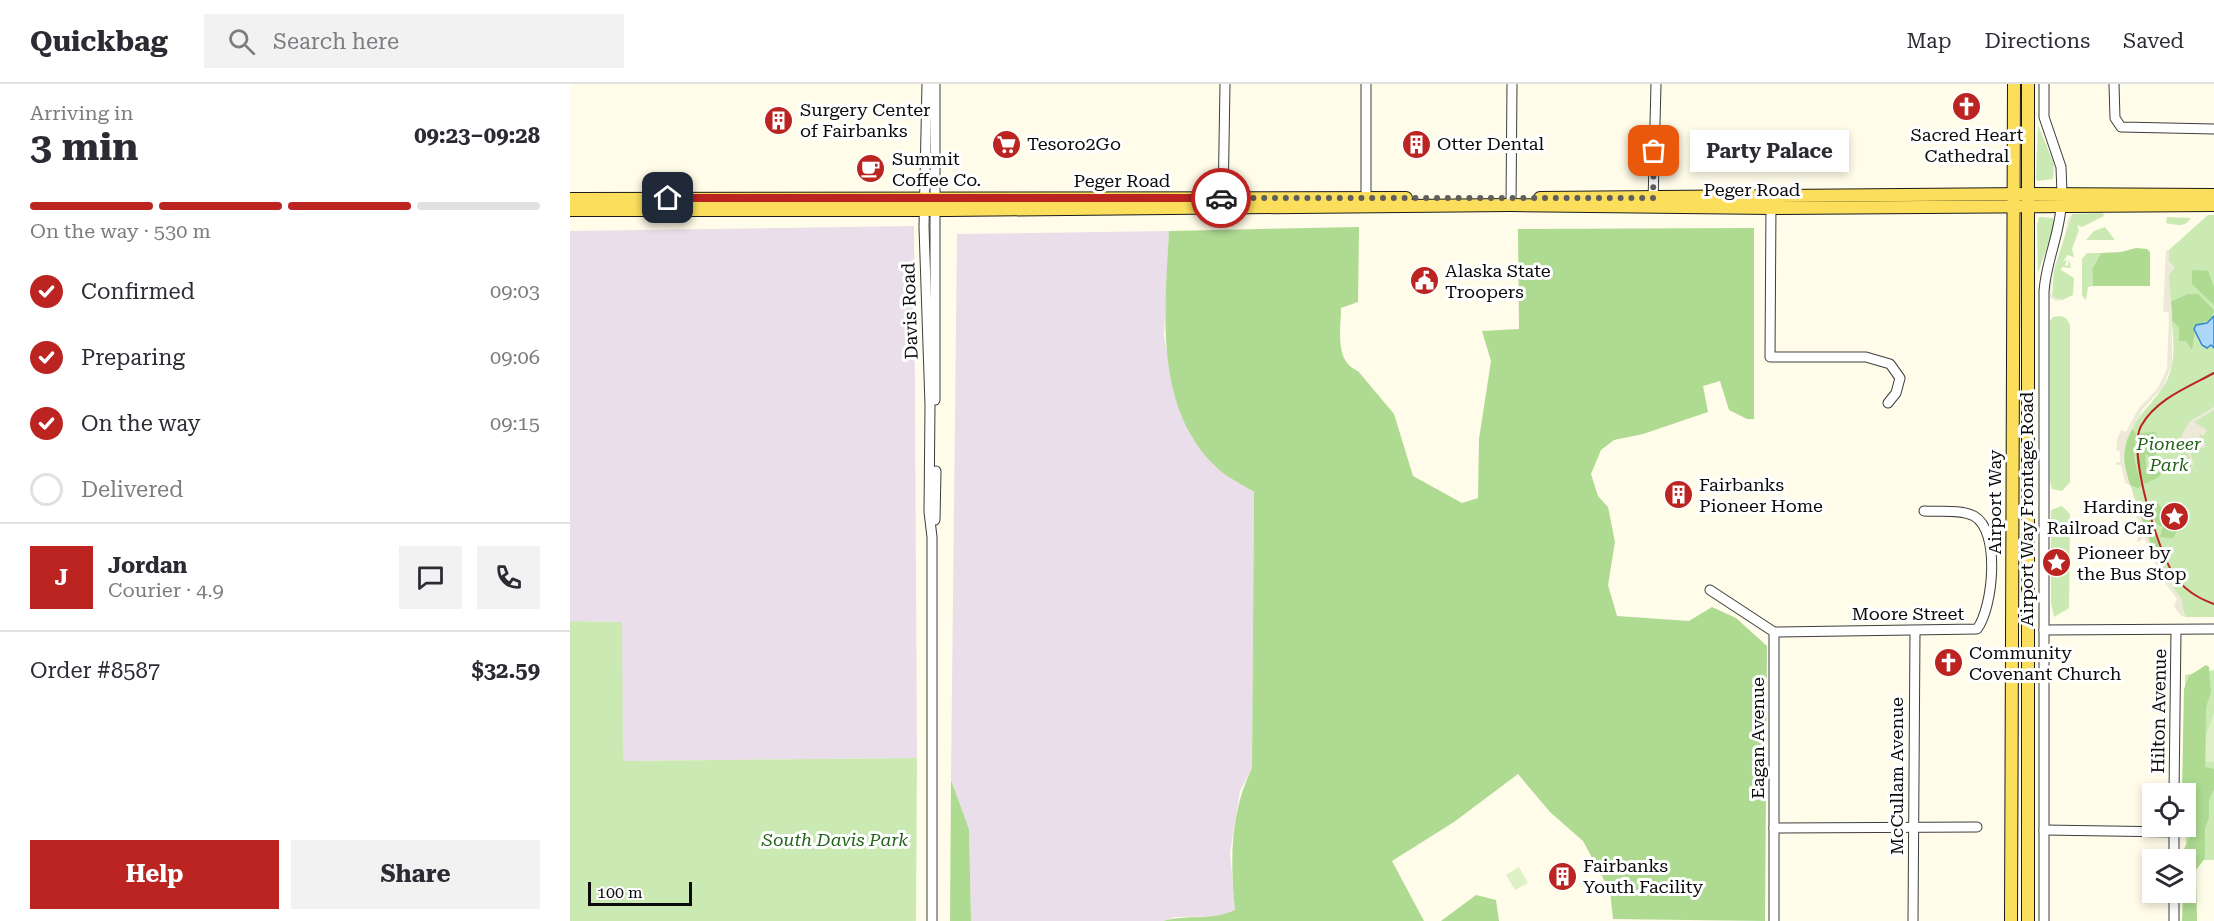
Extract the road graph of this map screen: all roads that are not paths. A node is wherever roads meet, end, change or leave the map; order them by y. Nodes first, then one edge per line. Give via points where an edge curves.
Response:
1 (927, 84) edge
2 (935, 84) edge
3 (1225, 84) edge
4 (1366, 84) edge
5 (1512, 84) edge
6 (1656, 84) edge
7 (2014, 84) edge
8 (2028, 84) edge
9 (2044, 84) edge
10 (2114, 84) edge
11 (2214, 129) edge
12 (2028, 194) junction
13 (2214, 195) edge
14 (570, 199) edge
15 (2013, 200) junction
16 (2062, 200) junction
17 (1511, 201) junction
18 (1366, 202) junction
19 (1223, 203) junction
20 (1653, 203) junction
21 (1771, 203) junction
22 (930, 204) junction
23 (2214, 205) edge
24 (2028, 207) junction
25 (570, 210) edge
26 (1888, 403) dead end
27 (1924, 512) dead end
28 (1710, 590) dead end
29 (2214, 629) edge
30 (2044, 630) junction
31 (2176, 630) junction
32 (1774, 632) junction
33 (1915, 632) junction
34 (2174, 783) edge
35 (1977, 827) dead end
36 (1774, 828) junction
37 (1913, 828) junction
38 (2142, 829) edge
39 (2044, 830) junction
40 (2174, 903) edge
41 (932, 921) edge
42 (1774, 921) edge
43 (1913, 921) edge
44 (2012, 921) edge
45 (2028, 921) edge
46 (2044, 921) edge
47 (2174, 921) edge

1 - 22 street, Davis Road
2 - 22 street, Davis Road
3 - 19 street
4 - 18 street
5 - 17 street
6 - 20 street
7 - 15 main road, Airport Way
8 - 12 main road, Airport Way
9 - 16 street, Airport Way Frontage Road via 2044,117 2061,167
10 - 11 street via 2114,112 2119,126 2133,130
12 - 15 main road, Peger Road
12 - 16 main road, Peger Road
12 - 24 main road, Airport Way
13 - 16 main road, Peger Road
14 - 22 main road, Peger Road
15 - 21 main road, Peger Road
15 - 24 main road, Peger Road
15 - 44 main road, Airport Way
16 - 23 main road, Peger Road
16 - 24 main road, Peger Road
16 - 30 street, Airport Way Frontage Road via 2059,231 2046,270 2044,291
17 - 18 main road, Peger Road
17 - 20 main road, Peger Road
18 - 19 main road, Peger Road
19 - 22 main road, Peger Road
20 - 21 main road, Peger Road
21 - 26 street via 1770,357 1866,357 1890,364 1900,378
22 - 25 main road, Peger Road
22 - 41 street, Davis Road
24 - 45 main road, Airport Way
27 - 33 street, Moore Street via 1976,516 1983,524 1992,552 1989,590 1977,629
28 - 32 street
29 - 31 street
30 - 31 street
30 - 39 street, Airport Way Frontage Road
31 - 34 street, Hilton Avenue
32 - 33 street, Moore Street
32 - 36 street, Eagan Avenue
33 - 37 street, McCullam Avenue
35 - 37 street
36 - 37 street
36 - 42 street, Eagan Avenue
37 - 43 street, McCullam Avenue
38 - 39 street
39 - 46 street, Airport Way Frontage Road
40 - 47 street

